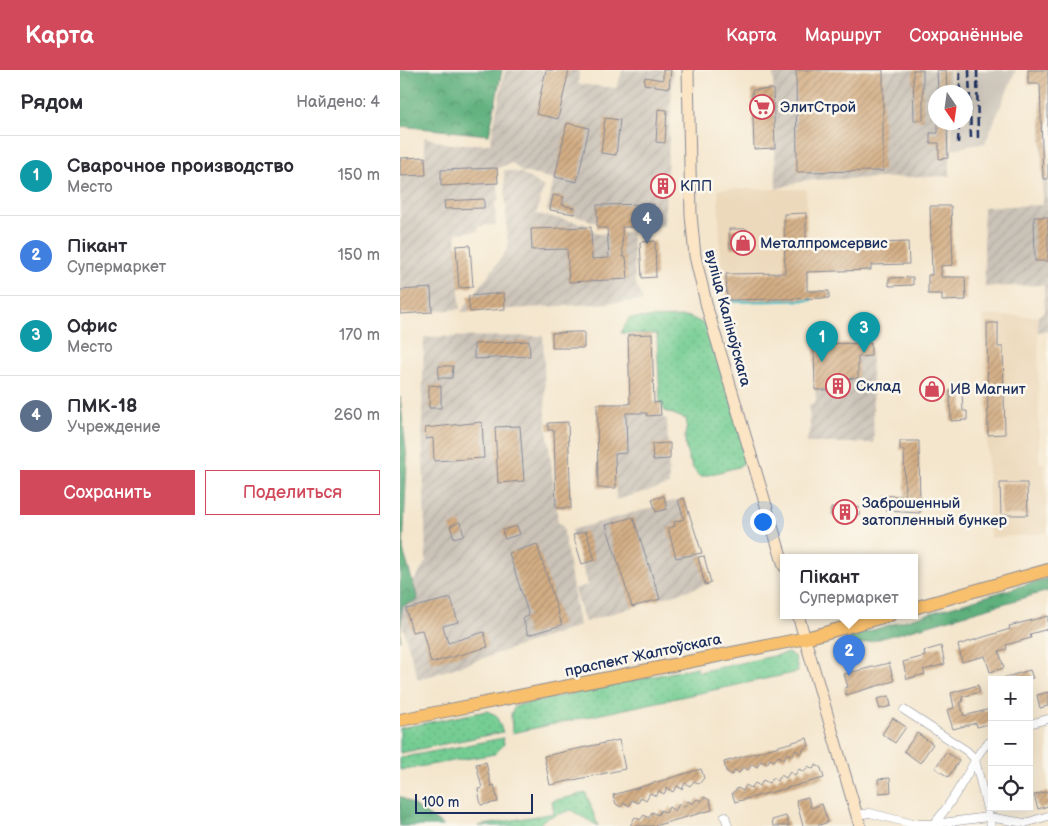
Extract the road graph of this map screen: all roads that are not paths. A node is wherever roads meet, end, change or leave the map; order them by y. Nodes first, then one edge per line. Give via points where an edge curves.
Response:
1 (688, 70) edge
2 (780, 554) edge
3 (1048, 570) edge
4 (918, 607) edge
5 (799, 619) edge
6 (875, 619) edge
7 (806, 638) junction
8 (904, 710) dead end
9 (1048, 719) edge
10 (400, 720) edge
11 (1033, 723) edge
12 (988, 743) edge
13 (975, 759) junction
14 (726, 816) dead end
15 (1048, 816) edge
16 (988, 817) junction
17 (858, 820) edge
18 (934, 824) junction
19 (728, 826) edge
20 (991, 826) edge

1 - 2 street, вуліца Каліноўскага via 695,256 708,311
3 - 4 main road
5 - 7 street
6 - 7 main road, праспект Жалтоўскага
7 - 10 main road, праспект Жалтоўскага
7 - 17 street
8 - 13 street
9 - 11 street
12 - 13 street
13 - 16 street
13 - 18 street
14 - 19 street
15 - 16 street via 1025,823
16 - 18 street
16 - 20 street
17 - 18 street via 870,812 913,824

